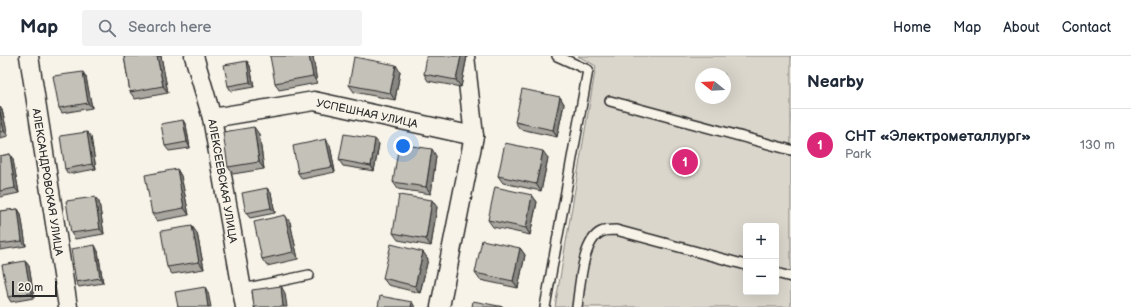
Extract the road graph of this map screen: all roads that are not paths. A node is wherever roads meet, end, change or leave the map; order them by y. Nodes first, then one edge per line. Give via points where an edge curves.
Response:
1 (29, 56) edge
2 (194, 56) edge
3 (465, 56) edge
4 (558, 56) edge
5 (610, 101) dead end
6 (212, 118) junction
7 (474, 136) junction
8 (791, 150) edge
9 (743, 264) edge
10 (779, 274) edge
11 (309, 275) dead end
12 (791, 277) edge
13 (242, 289) junction
14 (68, 307) edge
15 (245, 307) edge
16 (440, 307) edge
17 (545, 307) edge
18 (577, 307) edge

1 - 14 street, АЛЕКСАНДРОВСКАЯ УЛИЦА
2 - 6 street, АЛЕКСЕЕВСКАЯ УЛИЦА
3 - 7 street
4 - 17 lane via 588,70
5 - 8 lane
6 - 7 street, УСПЕШНАЯ УЛИЦА via 314,101
6 - 13 street, АЛЕКСЕЕВСКАЯ УЛИЦА
7 - 16 street
9 - 18 lane via 616,230 602,231 592,238 585,255
10 - 12 lane
11 - 13 lane
13 - 15 street, АЛЕКСЕЕВСКАЯ УЛИЦА

